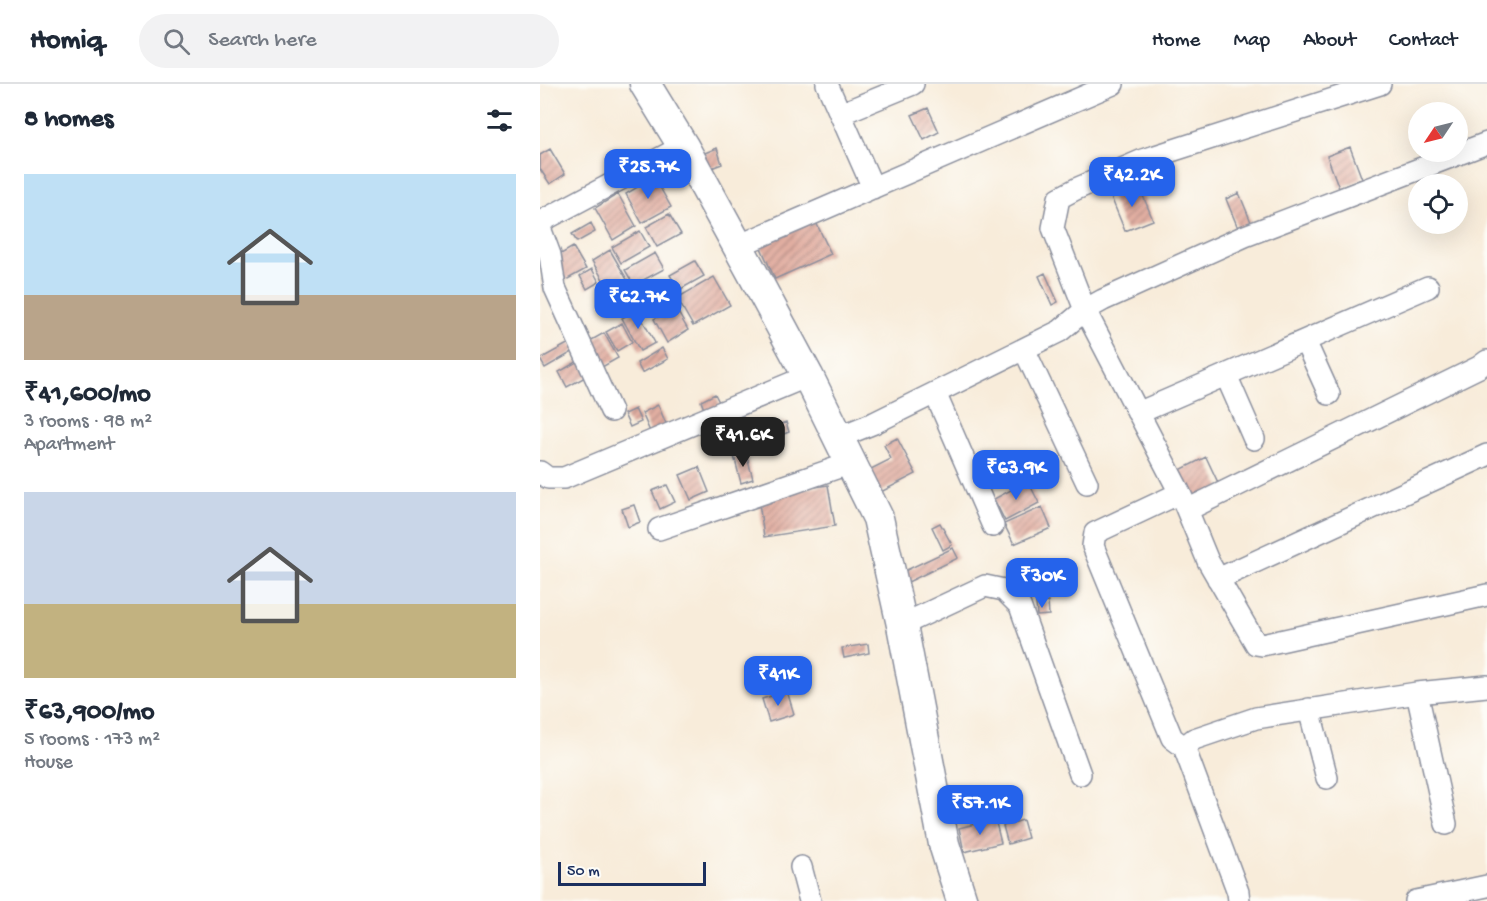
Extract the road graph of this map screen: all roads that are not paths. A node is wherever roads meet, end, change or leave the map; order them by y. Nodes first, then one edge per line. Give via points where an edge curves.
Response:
1 (827, 84) edge
2 (913, 84) edge
3 (1113, 84) edge
4 (1380, 84) edge
5 (654, 87) edge
6 (840, 114) junction
7 (1487, 143) edge
8 (683, 146) junction
9 (873, 188) junction
10 (540, 222) edge
11 (540, 228) edge
12 (738, 246) junction
13 (1428, 287) dead end
14 (1085, 310) junction
15 (1305, 341) junction
16 (1024, 349) junction
17 (1487, 361) edge
18 (1226, 375) junction
19 (808, 376) junction
20 (935, 393) junction
21 (1329, 394) dead end
22 (611, 411) dead end
23 (1138, 413) junction
24 (1254, 439) dead end
25 (845, 450) junction
26 (1487, 455) edge
27 (540, 472) edge
28 (1087, 483) dead end
29 (1184, 502) junction
30 (993, 526) dead end
31 (659, 529) dead end
32 (1218, 579) junction
33 (1487, 595) edge
34 (902, 626) junction
35 (1487, 686) edge
36 (1417, 693) junction
37 (1309, 710) junction
38 (1184, 747) junction
39 (1080, 774) dead end
40 (1327, 778) dead end
41 (1446, 824) dead end
42 (801, 867) dead end
43 (1487, 886) edge
44 (810, 901) edge
45 (962, 901) edge
46 (1239, 901) edge
47 (1416, 901) edge

1 - 6 street
2 - 6 street
3 - 9 street
4 - 14 street via 1143,160 1059,198 1053,228
5 - 8 main road
6 - 9 street
7 - 14 street via 1245,236
8 - 10 street
8 - 12 main road
9 - 12 street
11 - 22 street via 550,255 555,288
12 - 19 main road
13 - 15 street
14 - 16 street via 1060,331
14 - 23 street
15 - 18 street
15 - 21 street
16 - 20 street
16 - 28 street
17 - 29 street
18 - 23 street
18 - 24 street
19 - 25 main road
19 - 27 street via 564,478 548,478
20 - 25 street via 874,423
20 - 30 street
23 - 29 street
25 - 31 street
25 - 34 main road via 878,518
26 - 32 street
29 - 32 street
29 - 38 street via 1095,533 1093,546 1172,738
32 - 33 street via 1252,638 1262,645
34 - 39 street via 985,586 1004,590 1020,606
34 - 45 main road via 944,844
35 - 36 street
36 - 37 street
36 - 41 street
37 - 38 street via 1256,718 1194,739
37 - 40 street
38 - 46 street
42 - 44 street
43 - 47 street

